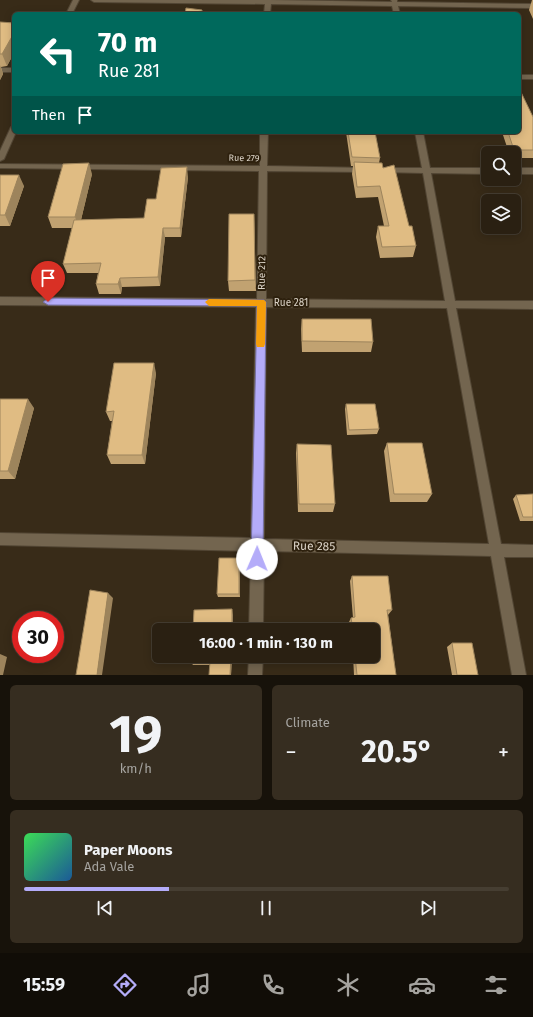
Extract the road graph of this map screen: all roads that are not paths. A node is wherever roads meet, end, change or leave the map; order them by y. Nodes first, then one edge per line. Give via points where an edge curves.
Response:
1 (76, 0) edge
2 (94, 0) edge
3 (268, 1) edge
4 (395, 2) edge
5 (533, 6) edge
6 (70, 12) edge
7 (267, 12) edge
8 (397, 12) edge
9 (0, 70) edge
10 (12, 70) edge
11 (521, 77) edge
12 (533, 78) edge
13 (12, 133) edge
14 (264, 134) edge
15 (418, 134) edge
16 (0, 159) edge
17 (0, 166) edge
18 (263, 168) junction
19 (426, 171) junction
20 (481, 171) edge
21 (521, 171) edge
22 (533, 171) edge
23 (0, 301) edge
24 (261, 302) junction
25 (450, 304) junction
26 (533, 305) edge
27 (0, 539) edge
28 (257, 545) junction
29 (496, 550) junction
30 (533, 551) edge
31 (256, 623) edge
32 (256, 663) edge
33 (255, 675) edge
34 (519, 675) edge

1 - 6 street
2 - 3 street
3 - 4 street
3 - 7 street
4 - 5 street
4 - 8 street
9 - 10 street
11 - 12 street
13 - 16 street
14 - 18 street, Rue 212
15 - 19 street
17 - 18 street, Rue 279
18 - 19 street, Rue 279
18 - 24 street, Rue 212
19 - 20 street, Rue 279
19 - 25 street
21 - 22 street
23 - 24 street, Rue 281
24 - 25 street, Rue 281
24 - 28 street, Rue 212
25 - 26 street, Rue 281
25 - 29 street
27 - 28 street, Rue 285
28 - 29 street, Rue 285
28 - 31 street, Rue 212
29 - 30 street, Rue 285
29 - 34 street
32 - 33 street

